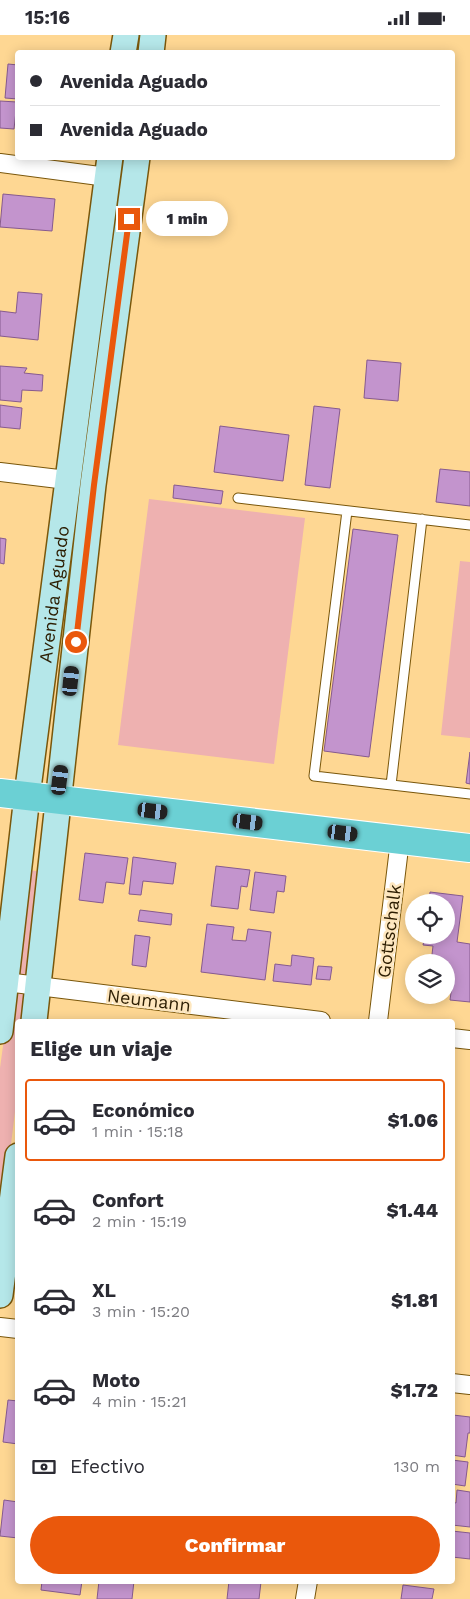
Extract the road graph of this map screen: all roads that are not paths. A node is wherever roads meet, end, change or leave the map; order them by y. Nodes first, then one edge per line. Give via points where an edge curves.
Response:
1 (126, 35) edge
2 (153, 35) edge
3 (124, 50) edge
4 (151, 50) edge
5 (137, 160) edge
6 (0, 163) edge
7 (109, 167) edge
8 (0, 472) edge
9 (67, 480) junction
10 (238, 498) dead end
11 (347, 511) junction
12 (422, 519) junction
13 (470, 525) edge
14 (391, 785) junction
15 (0, 793) edge
16 (470, 794) edge
17 (27, 796) junction
18 (58, 800) junction
19 (400, 840) junction
20 (470, 848) edge
21 (6, 982) junction
22 (39, 986) junction
23 (34, 1019) edge
24 (305, 1019) edge
25 (378, 1019) edge
26 (0, 1031) edge
27 (455, 1038) edge
28 (470, 1040) edge
29 (15, 1175) edge
30 (2, 1259) edge
31 (0, 1295) edge
32 (0, 1327) edge
33 (15, 1329) edge
34 (455, 1383) edge
35 (470, 1385) edge
36 (308, 1584) edge
37 (306, 1599) edge

1 - 3 main road
2 - 4 main road
5 - 18 main road, Avenida Aguado via 94,485
6 - 7 street
7 - 9 main road, Avenida Aguado
8 - 9 street
9 - 17 main road, Avenida Aguado
10 - 11 lane
11 - 12 lane
11 - 14 lane via 314,776
12 - 13 lane
12 - 14 lane
14 - 16 lane
15 - 17 main road
17 - 18 main road
17 - 21 main road, Avenida Aguado
18 - 19 main road
18 - 22 main road, Avenida Aguado
19 - 20 main road
19 - 25 street, Gottschalk
21 - 22 street, Neumann
21 - 26 main road, Avenida Aguado
22 - 23 main road, Avenida Aguado
22 - 24 street, Neumann
27 - 28 street
29 - 30 main road
30 - 31 main road
32 - 33 street
34 - 35 street
36 - 37 street

